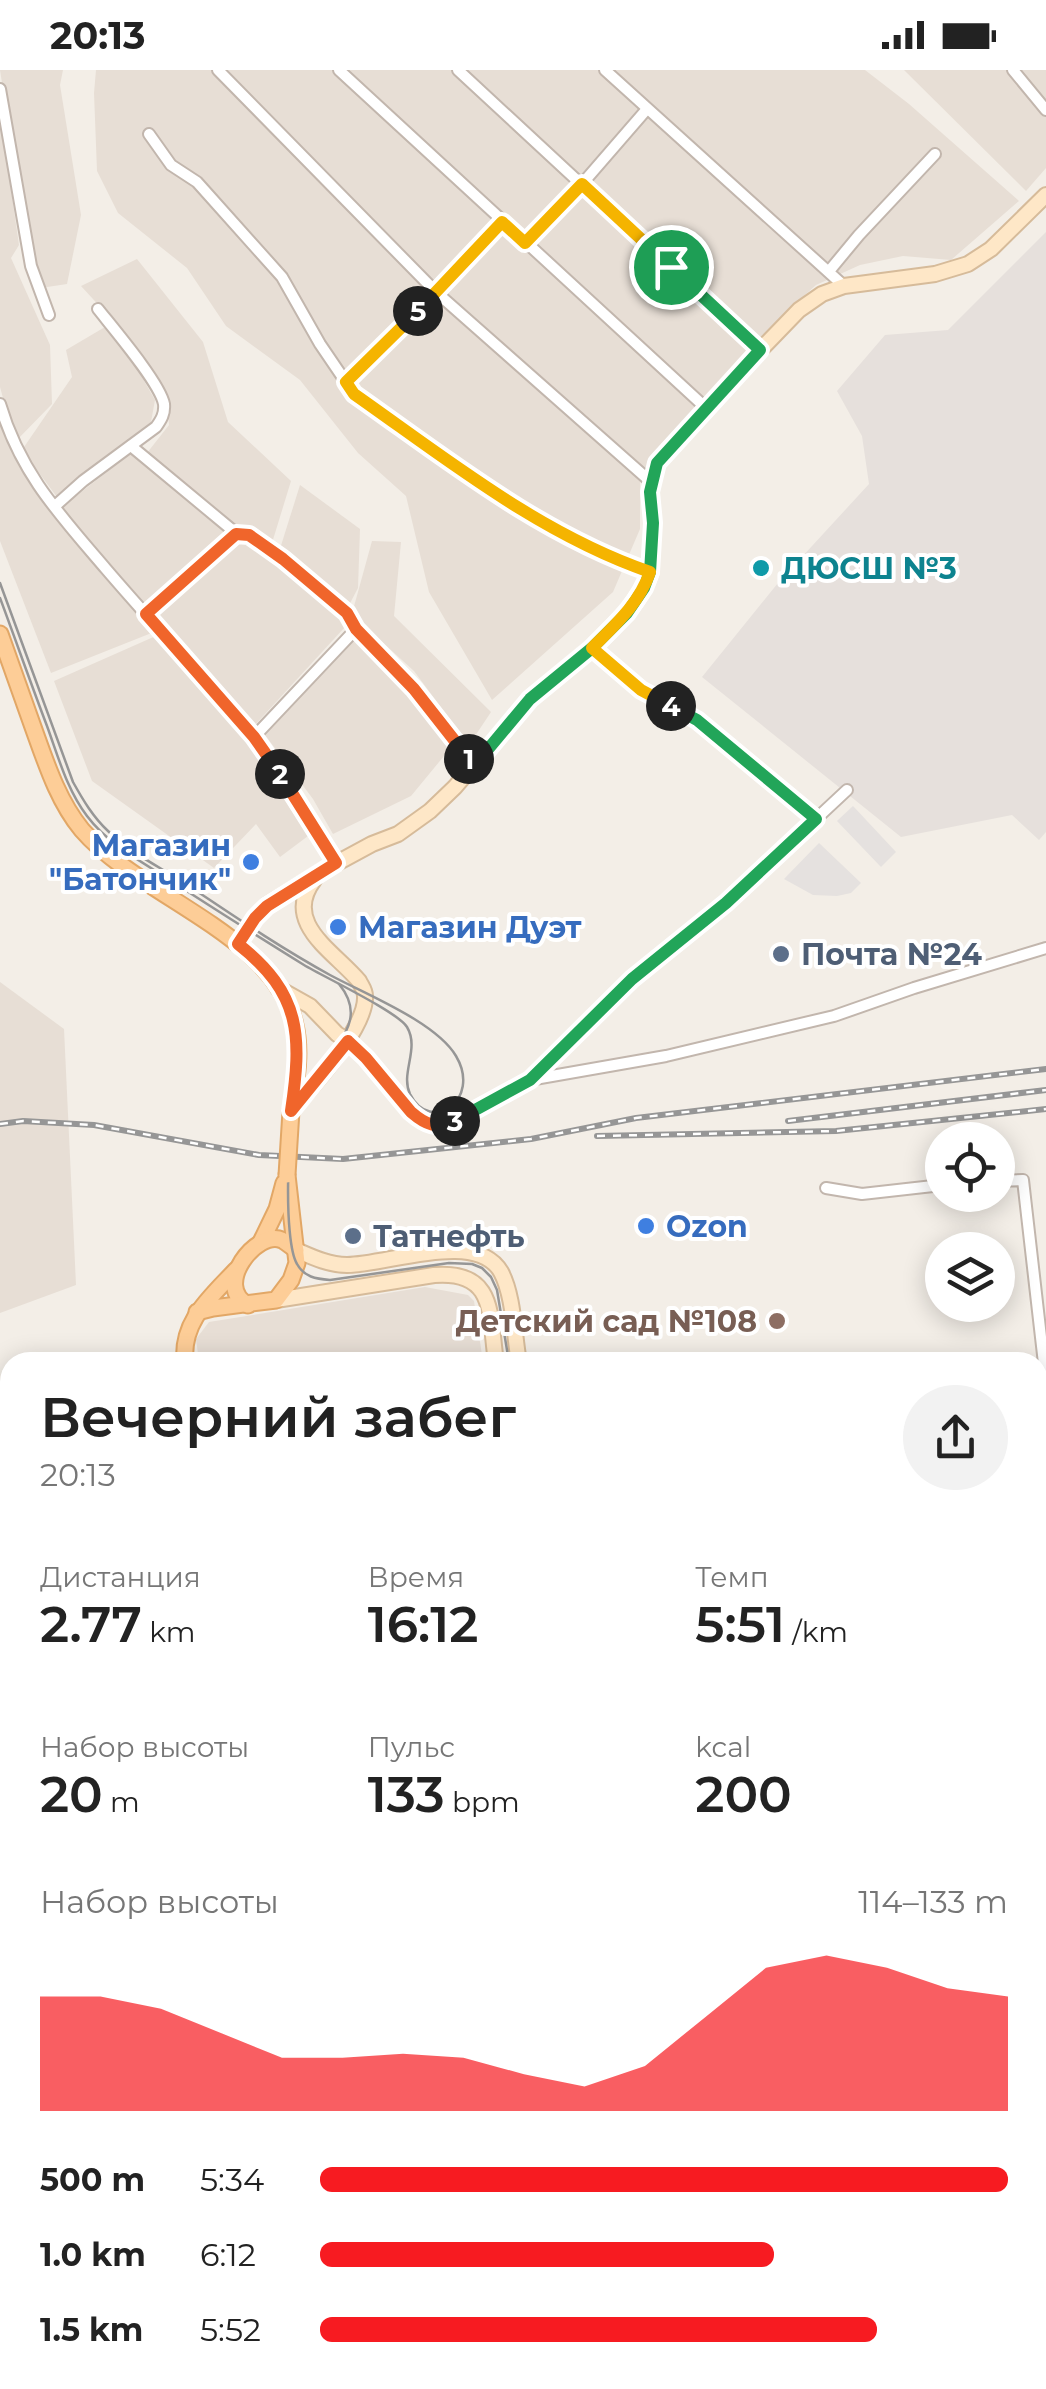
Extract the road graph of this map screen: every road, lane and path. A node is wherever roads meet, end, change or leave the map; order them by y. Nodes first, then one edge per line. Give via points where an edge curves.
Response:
1 (218, 70) edge
2 (338, 70) edge
3 (458, 70) edge
4 (606, 70) edge
5 (1013, 70) edge
6 (0, 89) edge
7 (647, 109) junction
8 (1046, 110) edge
9 (149, 134) dead end
10 (935, 154) dead end
11 (582, 184) junction
12 (1046, 195) edge
13 (502, 222) junction
14 (525, 243) junction
15 (830, 270) junction
16 (844, 286) junction
17 (436, 292) junction
18 (98, 309) dead end
19 (49, 314) dead end
20 (760, 350) junction
21 (346, 382) junction
22 (0, 404) edge
23 (706, 408) junction
24 (131, 446) junction
25 (651, 482) junction
26 (55, 506) junction
27 (236, 534) junction
28 (650, 572) junction
29 (146, 614) junction
30 (356, 629) junction
31 (0, 634) edge
32 (592, 648) junction
33 (254, 737) junction
34 (474, 766) junction
35 (847, 790) dead end
36 (816, 819) junction
37 (336, 863) junction
38 (320, 872) junction
39 (238, 944) junction
40 (1046, 948) edge
41 (278, 988) junction
42 (348, 1041) junction
43 (530, 1080) junction
44 (291, 1111) junction
45 (287, 1175) junction
46 (1015, 1180) edge
47 (826, 1188) dead end
48 (925, 1188) edge
49 (261, 1242) junction
50 (296, 1250) junction
51 (238, 1266) junction
52 (276, 1300) junction
53 (248, 1304) junction
54 (197, 1312) junction
55 (185, 1352) edge
56 (494, 1352) edge
57 (517, 1352) edge
58 (1043, 1352) edge

1 - 17 street
2 - 13 street
3 - 11 street
4 - 7 street
5 - 8 street
6 - 19 street via 31,266
7 - 11 street
7 - 15 street
9 - 21 street via 170,164 197,182 282,277
10 - 15 street
11 - 14 street
11 - 20 street
12 - 16 main road via 968,264
13 - 14 street
13 - 17 street
14 - 23 street
15 - 16 street
16 - 20 main road via 799,310
17 - 21 street
17 - 25 street
18 - 24 street via 164,404 160,422
20 - 23 main road
21 - 28 street via 507,501
22 - 26 street via 26,470
23 - 25 main road via 657,463
24 - 26 street
24 - 27 street
25 - 28 main road
26 - 29 street
27 - 29 street
27 - 30 street via 249,535 283,559 347,613
28 - 32 main road via 627,613
29 - 33 street
30 - 33 street
30 - 34 street
31 - 39 main road via 46,765 80,827 102,851
32 - 34 main road via 530,699
32 - 36 street via 641,690 697,720
33 - 37 street
34 - 37 main road via 398,834
35 - 36 street
36 - 43 street via 632,979
37 - 38 main road
38 - 39 main road via 267,906
38 - 42 main road via 303,900 307,924 365,996
39 - 41 main road
40 - 43 street via 834,1016
41 - 42 main road
41 - 44 main road via 297,1042
42 - 43 street via 428,1125 449,1123
42 - 44 main road
44 - 45 main road, bridge
45 - 49 main road
45 - 50 main road
46 - 58 street via 1023,1180
47 - 48 street via 862,1194
49 - 50 main road via 280,1239
49 - 51 main road
50 - 52 main road via 296,1269
50 - 57 main road via 341,1265 445,1251 485,1256 507,1286
51 - 53 main road via 234,1289
51 - 54 main road
52 - 53 main road
52 - 56 main road via 434,1274 460,1276 484,1290
53 - 54 main road
54 - 55 main road

